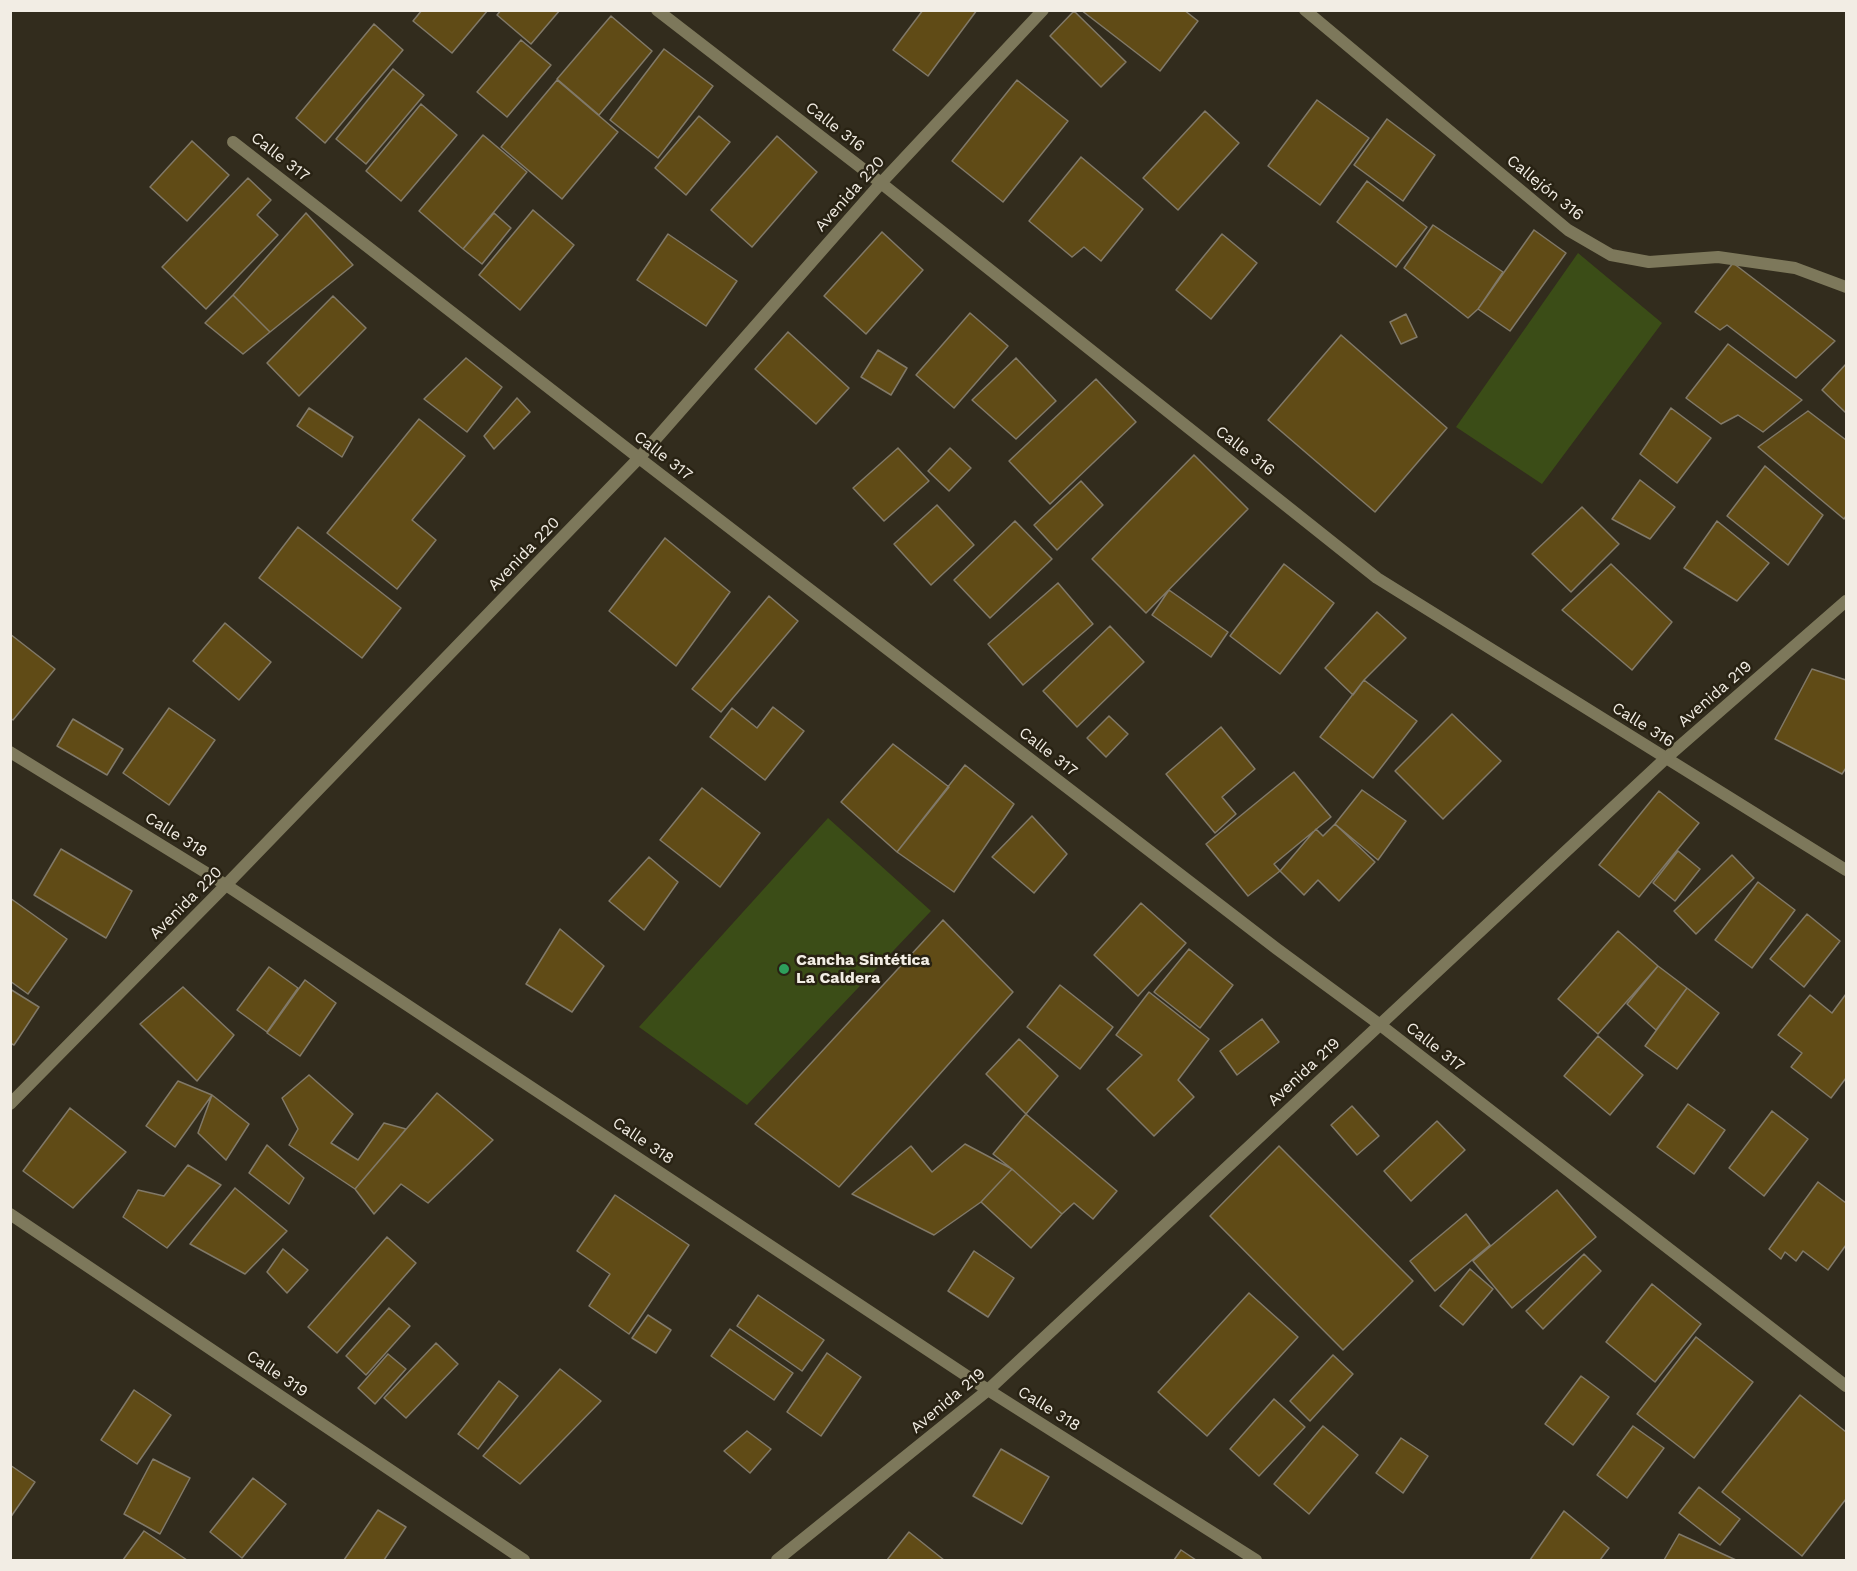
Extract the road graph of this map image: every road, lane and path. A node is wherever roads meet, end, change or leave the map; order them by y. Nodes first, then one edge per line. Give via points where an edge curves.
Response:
1 (657, 10) edge
2 (1043, 10) edge
3 (1305, 10) edge
4 (233, 142) dead end
5 (881, 183) junction
6 (1846, 287) edge
7 (639, 458) junction
8 (1846, 601) edge
9 (10, 752) edge
10 (1665, 759) junction
11 (1846, 870) edge
12 (226, 885) junction
13 (1379, 1024) junction
14 (10, 1104) edge
15 (10, 1214) edge
16 (1846, 1386) edge
17 (988, 1390) junction
18 (524, 1560) edge
19 (777, 1560) edge
20 (1256, 1560) edge

1 - 5 street, Calle 316
2 - 5 street, Avenida 220
3 - 6 street, Callejón 316 via 1568,230 1611,255 1648,262 1718,257 1795,268
4 - 7 street, Calle 317
5 - 7 street, Avenida 220
5 - 10 street, Calle 316 via 1377,578
7 - 12 street, Avenida 220
7 - 13 street, Calle 317
8 - 10 street, Avenida 219
9 - 12 street, Calle 318
10 - 11 street, Calle 316
10 - 13 street, Avenida 219
12 - 14 street, Avenida 220
12 - 17 street, Calle 318
13 - 16 street, Calle 317
13 - 17 street, Avenida 219
15 - 18 street, Calle 319
17 - 19 street, Avenida 219
17 - 20 street, Calle 318

